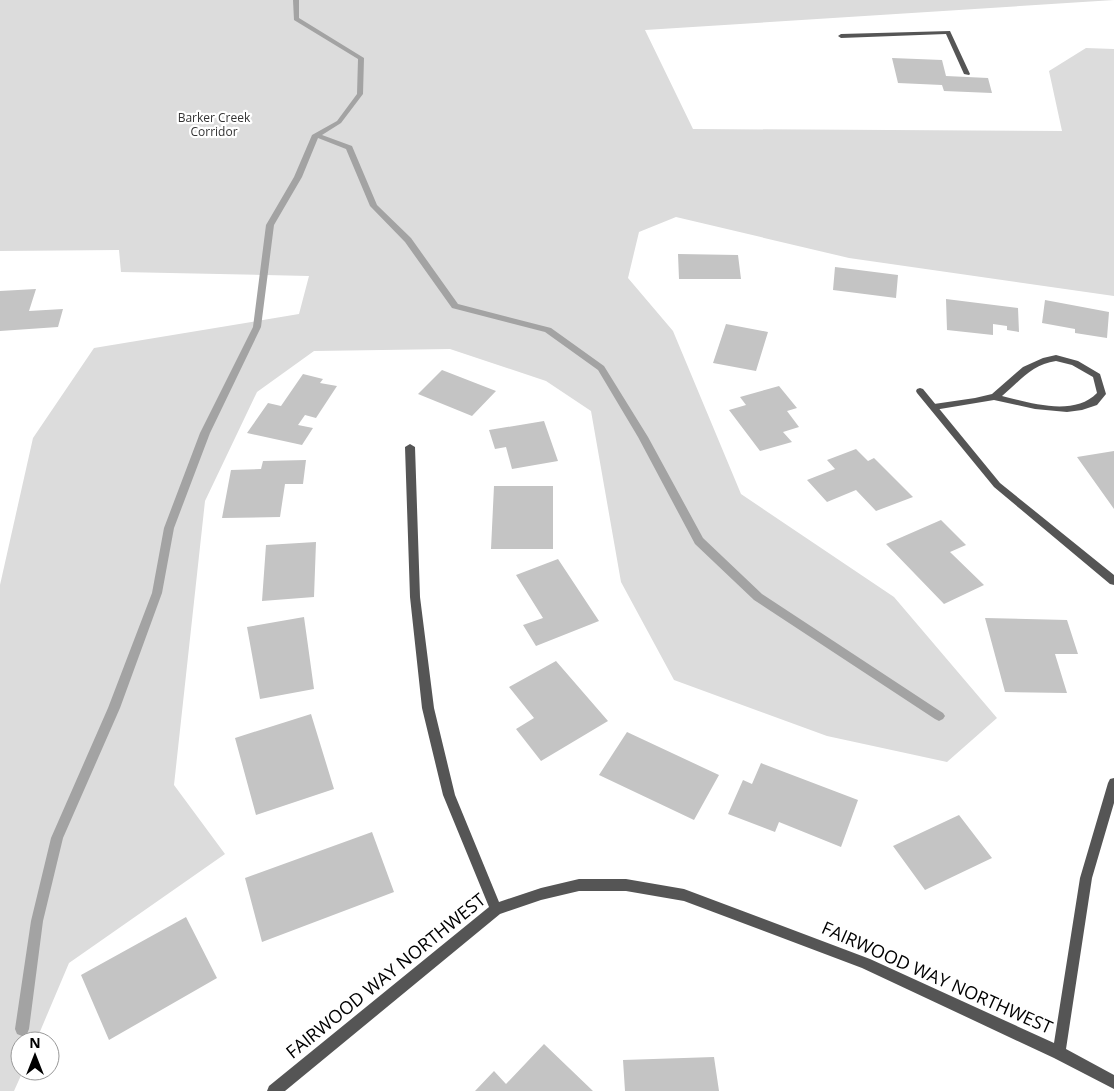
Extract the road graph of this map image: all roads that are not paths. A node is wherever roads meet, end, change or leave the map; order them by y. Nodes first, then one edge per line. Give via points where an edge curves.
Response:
1 (842, 36) dead end
2 (967, 74) dead end
3 (920, 391) dead end
4 (994, 397) junction
5 (934, 408) junction
6 (410, 447) dead end
7 (1114, 581) edge
8 (1114, 783) edge
9 (496, 909) junction
10 (1059, 1054) junction
11 (1114, 1082) edge
12 (274, 1091) edge

1 - 2 street via 948,32
3 - 5 street
4 - 4 street via 1028,368 1048,358 1073,361 1083,366 1098,376 1102,394 1098,402 1084,408 1034,406
4 - 5 street
5 - 7 street via 997,485
6 - 9 street via 415,597 428,708 449,794
8 - 10 street via 1086,878
9 - 10 street, FAIRWOOD WAY NORTHWEST via 579,885 626,885 684,895 865,963
9 - 12 street, FAIRWOOD WAY NORTHWEST
10 - 11 street, FAIRWOOD WAY NORTHWEST

